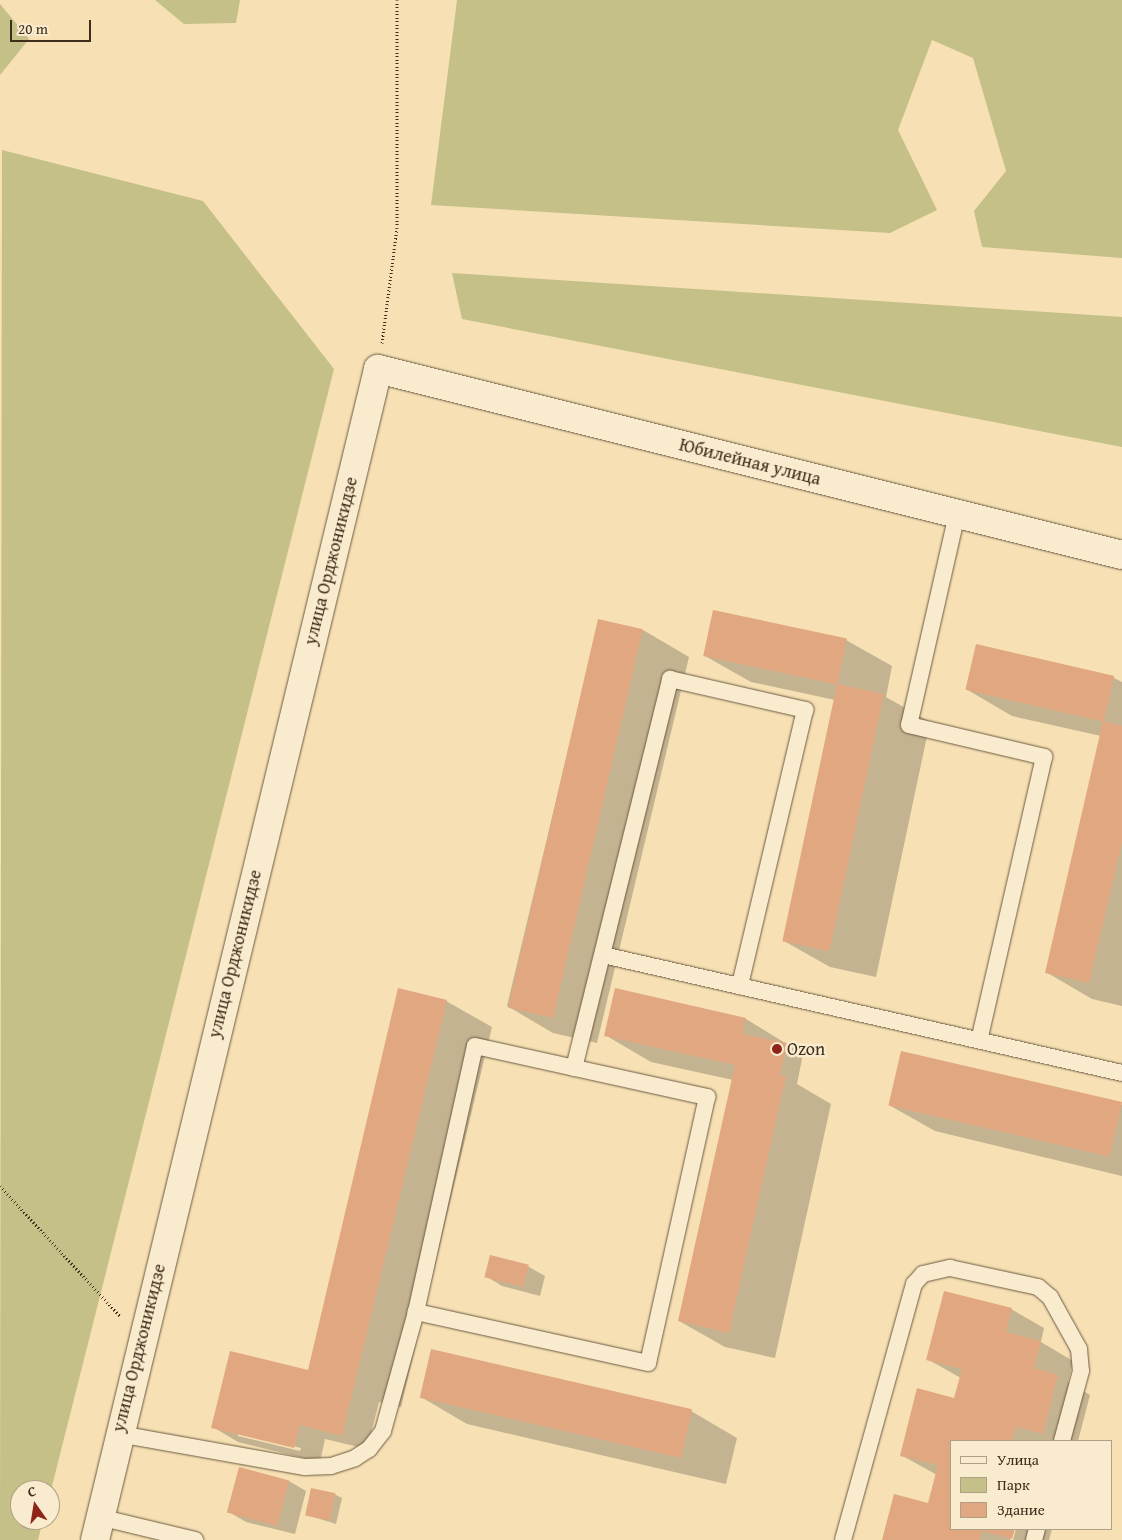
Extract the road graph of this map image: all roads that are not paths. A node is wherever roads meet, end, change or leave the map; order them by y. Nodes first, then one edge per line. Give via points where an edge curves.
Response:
1 (378, 369) joint
2 (957, 514) junction
3 (1122, 555) edge
4 (603, 955) junction
5 (740, 986) junction
6 (979, 1040) junction
7 (574, 1068) junction
8 (1122, 1073) edge
9 (416, 1312) junction
10 (119, 1434) junction
11 (1062, 1440) edge
12 (97, 1528) edge
13 (195, 1540) edge
14 (842, 1540) edge

1 - 2 street, Юбилейная улица
1 - 10 street, улица Орджоникидзе
2 - 3 street, Юбилейная улица
2 - 6 lane via 909,725 1044,757
4 - 5 lane
4 - 5 lane via 670,679 680,681 805,710
4 - 7 lane
5 - 6 lane
6 - 8 lane
7 - 9 lane via 474,1046
7 - 9 lane via 707,1097 648,1363
9 - 10 lane via 383,1431 369,1450 355,1458 332,1466 305,1467
10 - 12 street, улица Орджоникидзе
11 - 14 lane via 1081,1372 1079,1349 1050,1297 1038,1287 950,1268 923,1274 914,1284
12 - 13 lane

